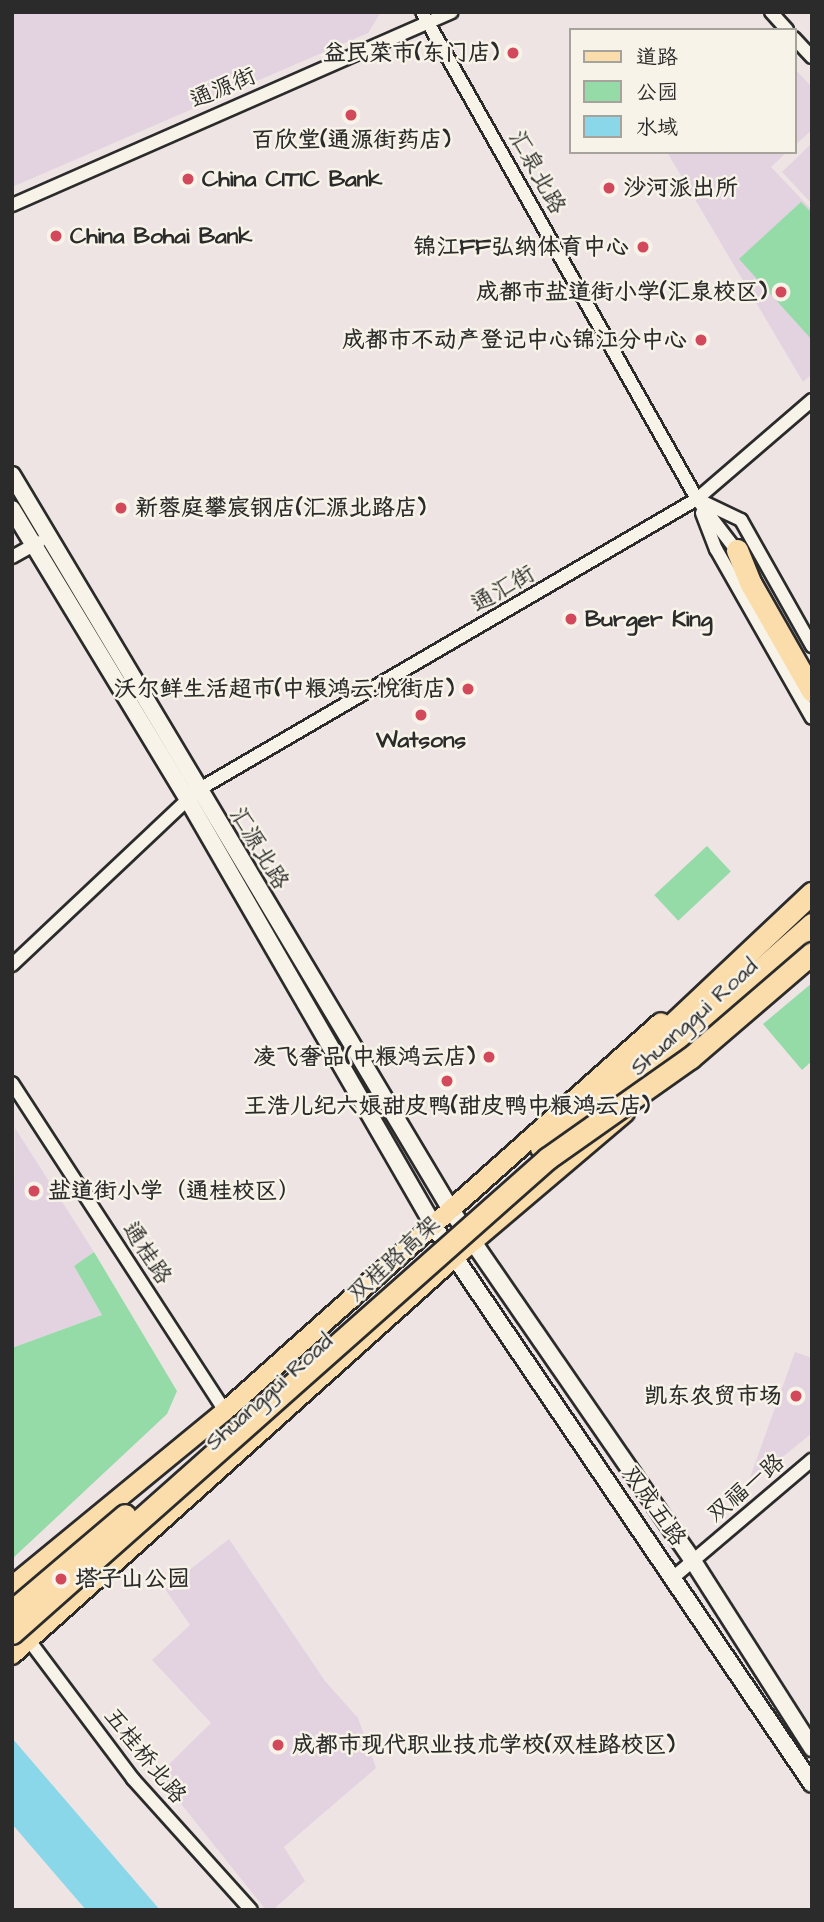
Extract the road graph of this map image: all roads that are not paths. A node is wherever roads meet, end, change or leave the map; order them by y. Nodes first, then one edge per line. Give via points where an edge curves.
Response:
1 (452, 12) edge
2 (771, 12) edge
3 (425, 18) edge
4 (785, 28) edge
5 (796, 40) edge
6 (812, 57) edge
7 (12, 205) edge
8 (812, 400) edge
9 (12, 475) edge
10 (697, 499) junction
11 (12, 509) edge
12 (41, 541) junction
13 (737, 551) junction
14 (12, 557) edge
15 (812, 646) edge
16 (812, 679) edge
17 (812, 691) edge
18 (812, 718) edge
19 (193, 795) junction
20 (812, 892) edge
21 (812, 908) edge
22 (812, 924) edge
23 (812, 943) edge
24 (812, 953) edge
25 (12, 965) edge
26 (12, 1083) edge
27 (545, 1153) junction
28 (451, 1210) junction
29 (433, 1225) junction
30 (473, 1240) junction
31 (455, 1256) junction
32 (225, 1411) junction
33 (812, 1460) edge
34 (693, 1561) junction
35 (675, 1576) junction
36 (12, 1586) edge
37 (12, 1611) edge
38 (12, 1623) edge
39 (21, 1637) edge
40 (12, 1656) edge
41 (812, 1748) edge
42 (812, 1784) edge
43 (251, 1910) edge

1 - 3 street, 通源街
2 - 4 street
3 - 7 street, 通源街
3 - 10 street, 汇泉北路
5 - 6 street
8 - 10 street, 通汇街
9 - 12 street, 汇源北路
10 - 13 street, 汇泉北路
10 - 15 street via 741,520
10 - 18 street, 汇泉北路 via 716,548
10 - 19 street, 通汇街
11 - 12 street, 汇源北路
12 - 14 street
12 - 19 street, 汇源北路
13 - 16 street, 汇泉北路
13 - 17 highway
19 - 25 street, 通汇街
19 - 28 street, 汇源北路
19 - 29 street, 汇源北路
20 - 27 highway
20 - 28 main road, Shuanggui Road
21 - 27 highway, 双桂路高架
22 - 27 highway, 双桂路高架, bridge
23 - 30 main road, Shuanggui Road via 606,1130
24 - 27 highway, bridge via 690,1058
26 - 32 street, 通桂路
27 - 37 highway, 双桂路高架, bridge
27 - 39 highway, 双桂路高架, bridge
28 - 29 main road, Shuanggui Road
28 - 30 street, 汇源北路
29 - 31 street, 汇源北路
29 - 32 main road, Shuanggui Road
30 - 31 main road, Shuanggui Road
30 - 34 street, 双成五路
31 - 35 street, 双成五路
31 - 39 main road, Shuanggui Road
32 - 36 main road, Shuanggui Road
33 - 34 street, 双福一路
34 - 35 street, 双福一路
34 - 41 street, 双成五路
35 - 42 street, 双成五路
38 - 39 street, 五桂桥北路
39 - 40 main road, Shuanggui Road
39 - 43 street, 五桂桥北路 via 133,1779

